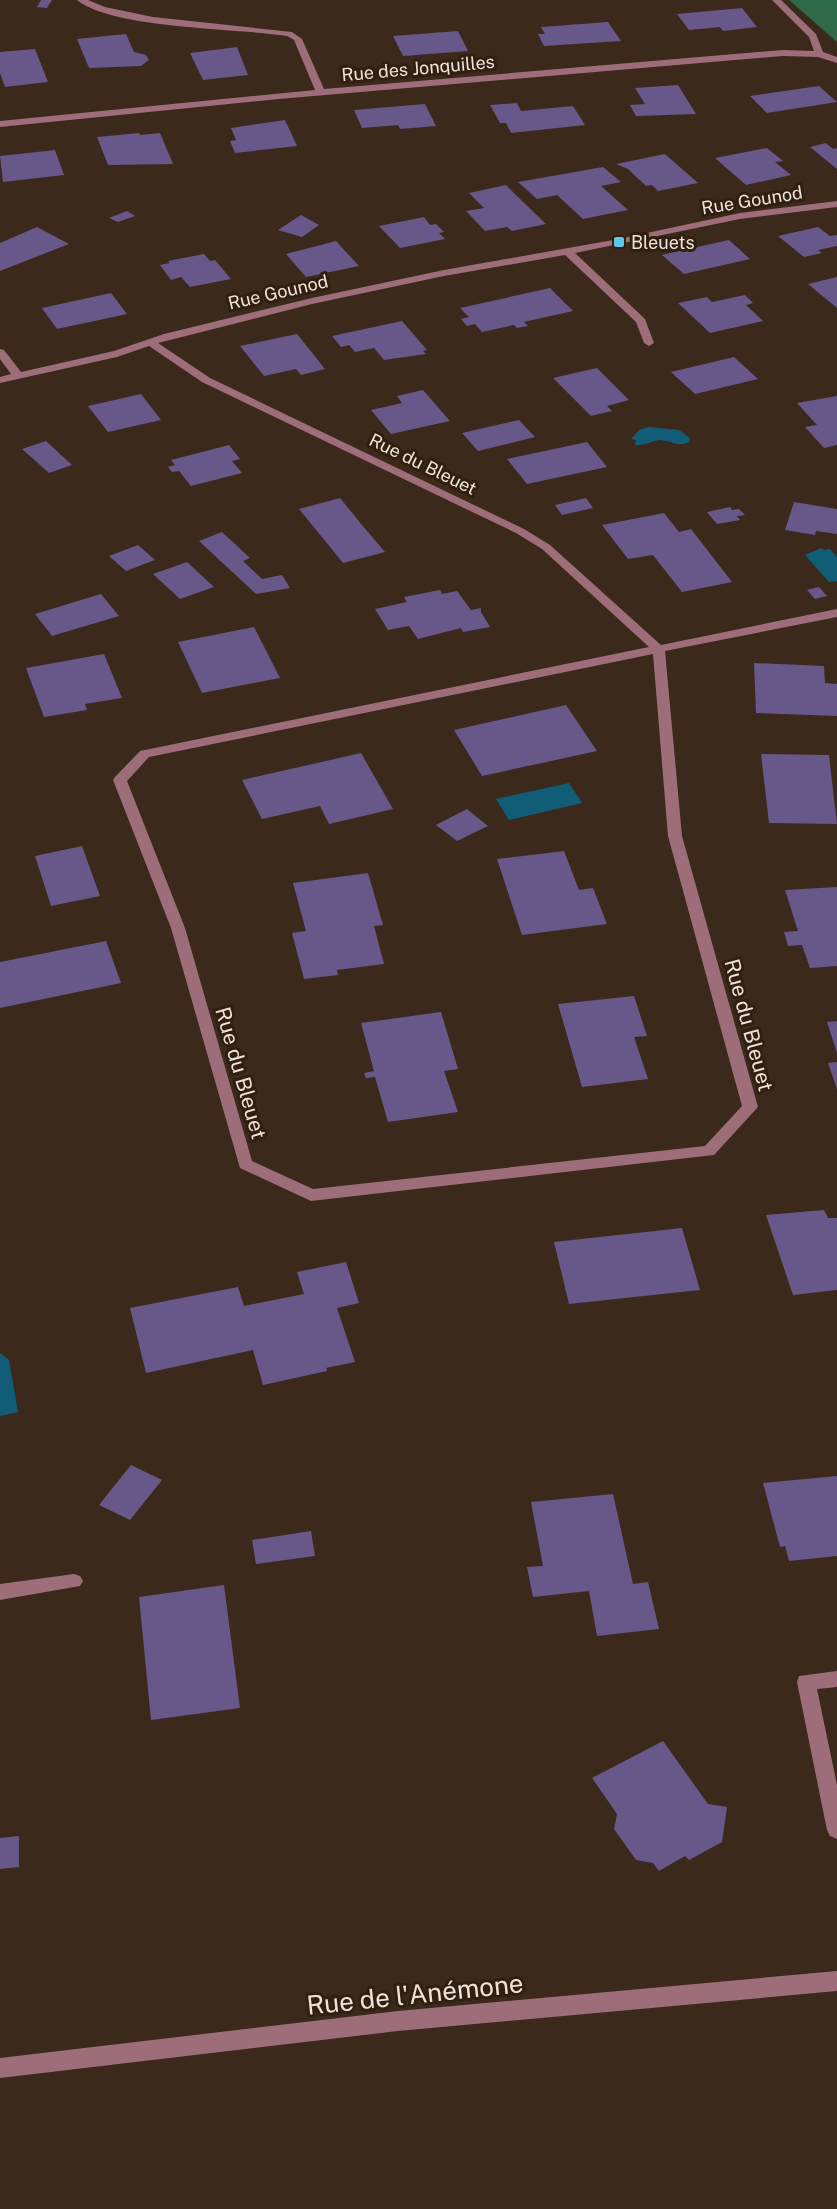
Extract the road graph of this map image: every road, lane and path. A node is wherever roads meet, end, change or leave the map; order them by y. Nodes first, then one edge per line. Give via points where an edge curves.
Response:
1 (81, 0) edge
2 (776, 0) edge
3 (819, 54) junction
4 (837, 60) edge
5 (321, 93) junction
6 (0, 124) edge
7 (837, 204) edge
8 (567, 251) junction
9 (151, 343) junction
10 (649, 343) dead end
11 (0, 352) edge
12 (18, 376) junction
13 (0, 380) edge
14 (837, 613) edge
15 (658, 650) junction
16 (74, 1581) dead end
17 (0, 1592) edge
18 (837, 1679) edge
19 (837, 1830) edge
20 (837, 1981) edge
21 (0, 2068) edge

1 - 5 street via 96,9 134,16 289,34 298,39
2 - 3 street via 813,36
3 - 4 street, Rue des Jonquilles
3 - 5 street, Rue des Jonquilles via 783,52
5 - 6 street, Rue des Jonquilles
7 - 8 street, Rue Gounod via 740,216
8 - 9 street, Rue Gounod via 312,301 231,319
8 - 10 street via 641,321
9 - 12 street, Rue Gounod
9 - 15 street, Rue du Bleuet via 206,381 520,531 546,547
11 - 12 street
12 - 13 street, Rue Gounod
14 - 15 street, Rue du Bleuet
15 - 15 street, Rue du Bleuet via 145,754 120,780 178,928 245,1164 311,1195 709,1151 750,1107 675,837
16 - 17 street
18 - 19 street via 806,1682
20 - 21 street, Rue de l'Anémone via 398,2021

